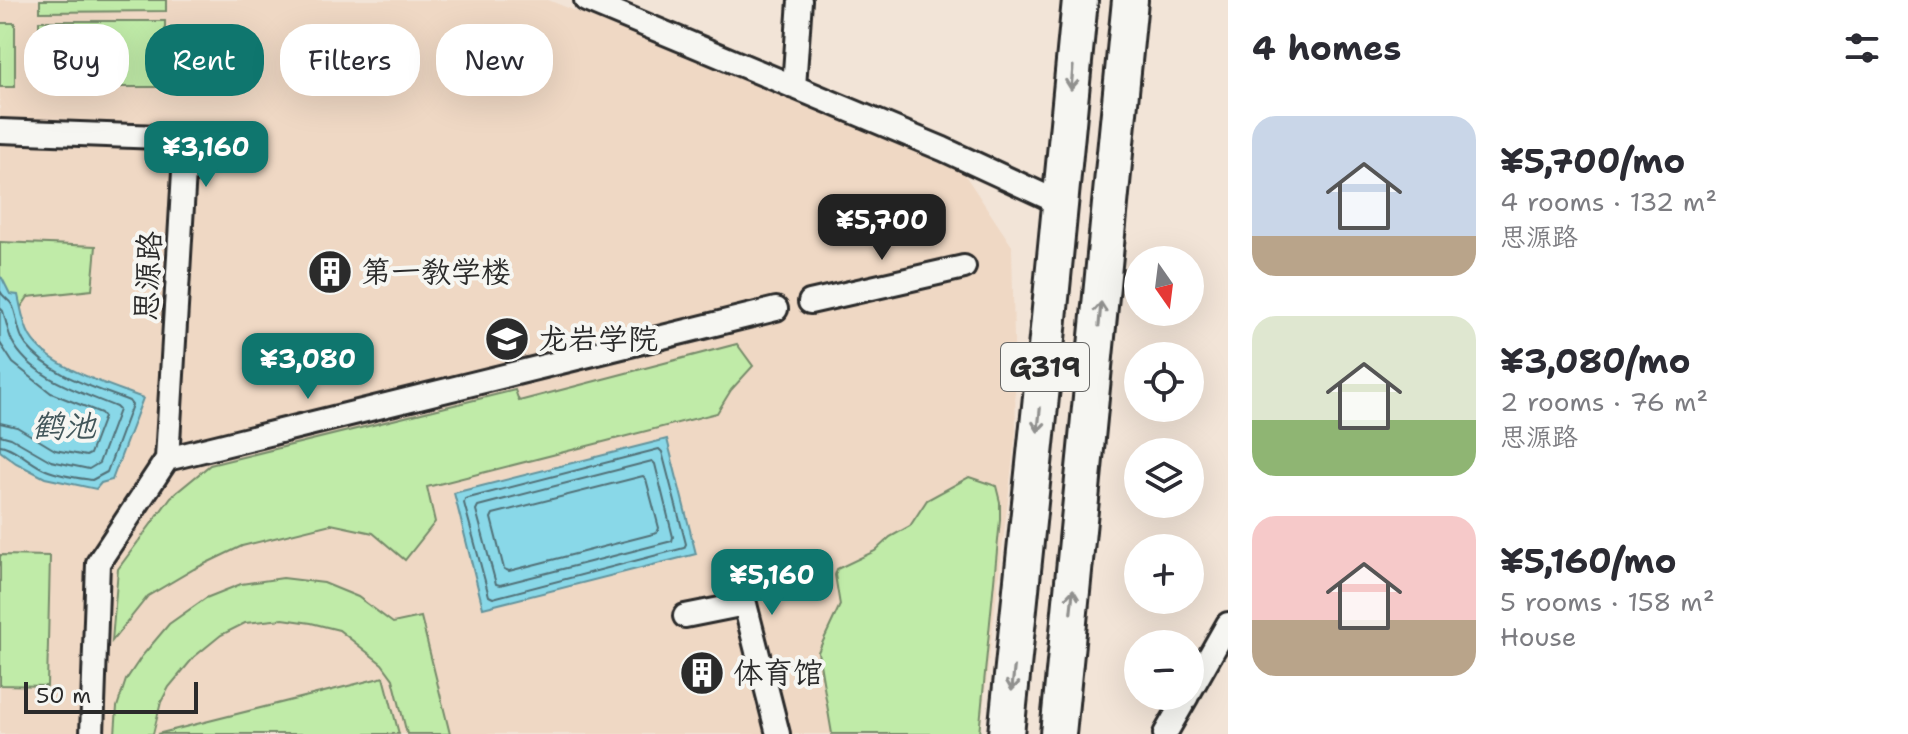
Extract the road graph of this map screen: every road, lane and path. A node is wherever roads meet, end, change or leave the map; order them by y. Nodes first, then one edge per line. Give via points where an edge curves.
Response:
1 (800, 0) edge
2 (1080, 0) edge
3 (1130, 0) edge
4 (593, 2) edge
5 (794, 87) junction
6 (0, 131) edge
7 (1060, 203) junction
8 (964, 267) dead end
9 (810, 302) dead end
10 (776, 309) dead end
11 (167, 459) junction
12 (685, 616) dead end
13 (1228, 624) edge
14 (1204, 666) edge
15 (1179, 710) edge
16 (92, 734) edge
17 (778, 734) edge
18 (1006, 734) edge
19 (1058, 734) edge
20 (1165, 734) edge

1 - 5 street
2 -> 7 highway, G319
19 -> 3 highway, G319
4 - 5 street
5 - 7 street
6 - 11 street, 思源路 via 186,138
7 -> 18 highway, G319
8 - 9 street
10 - 11 street
11 - 16 street via 98,563
12 - 17 street via 745,604
13 - 14 street
15 - 20 street

